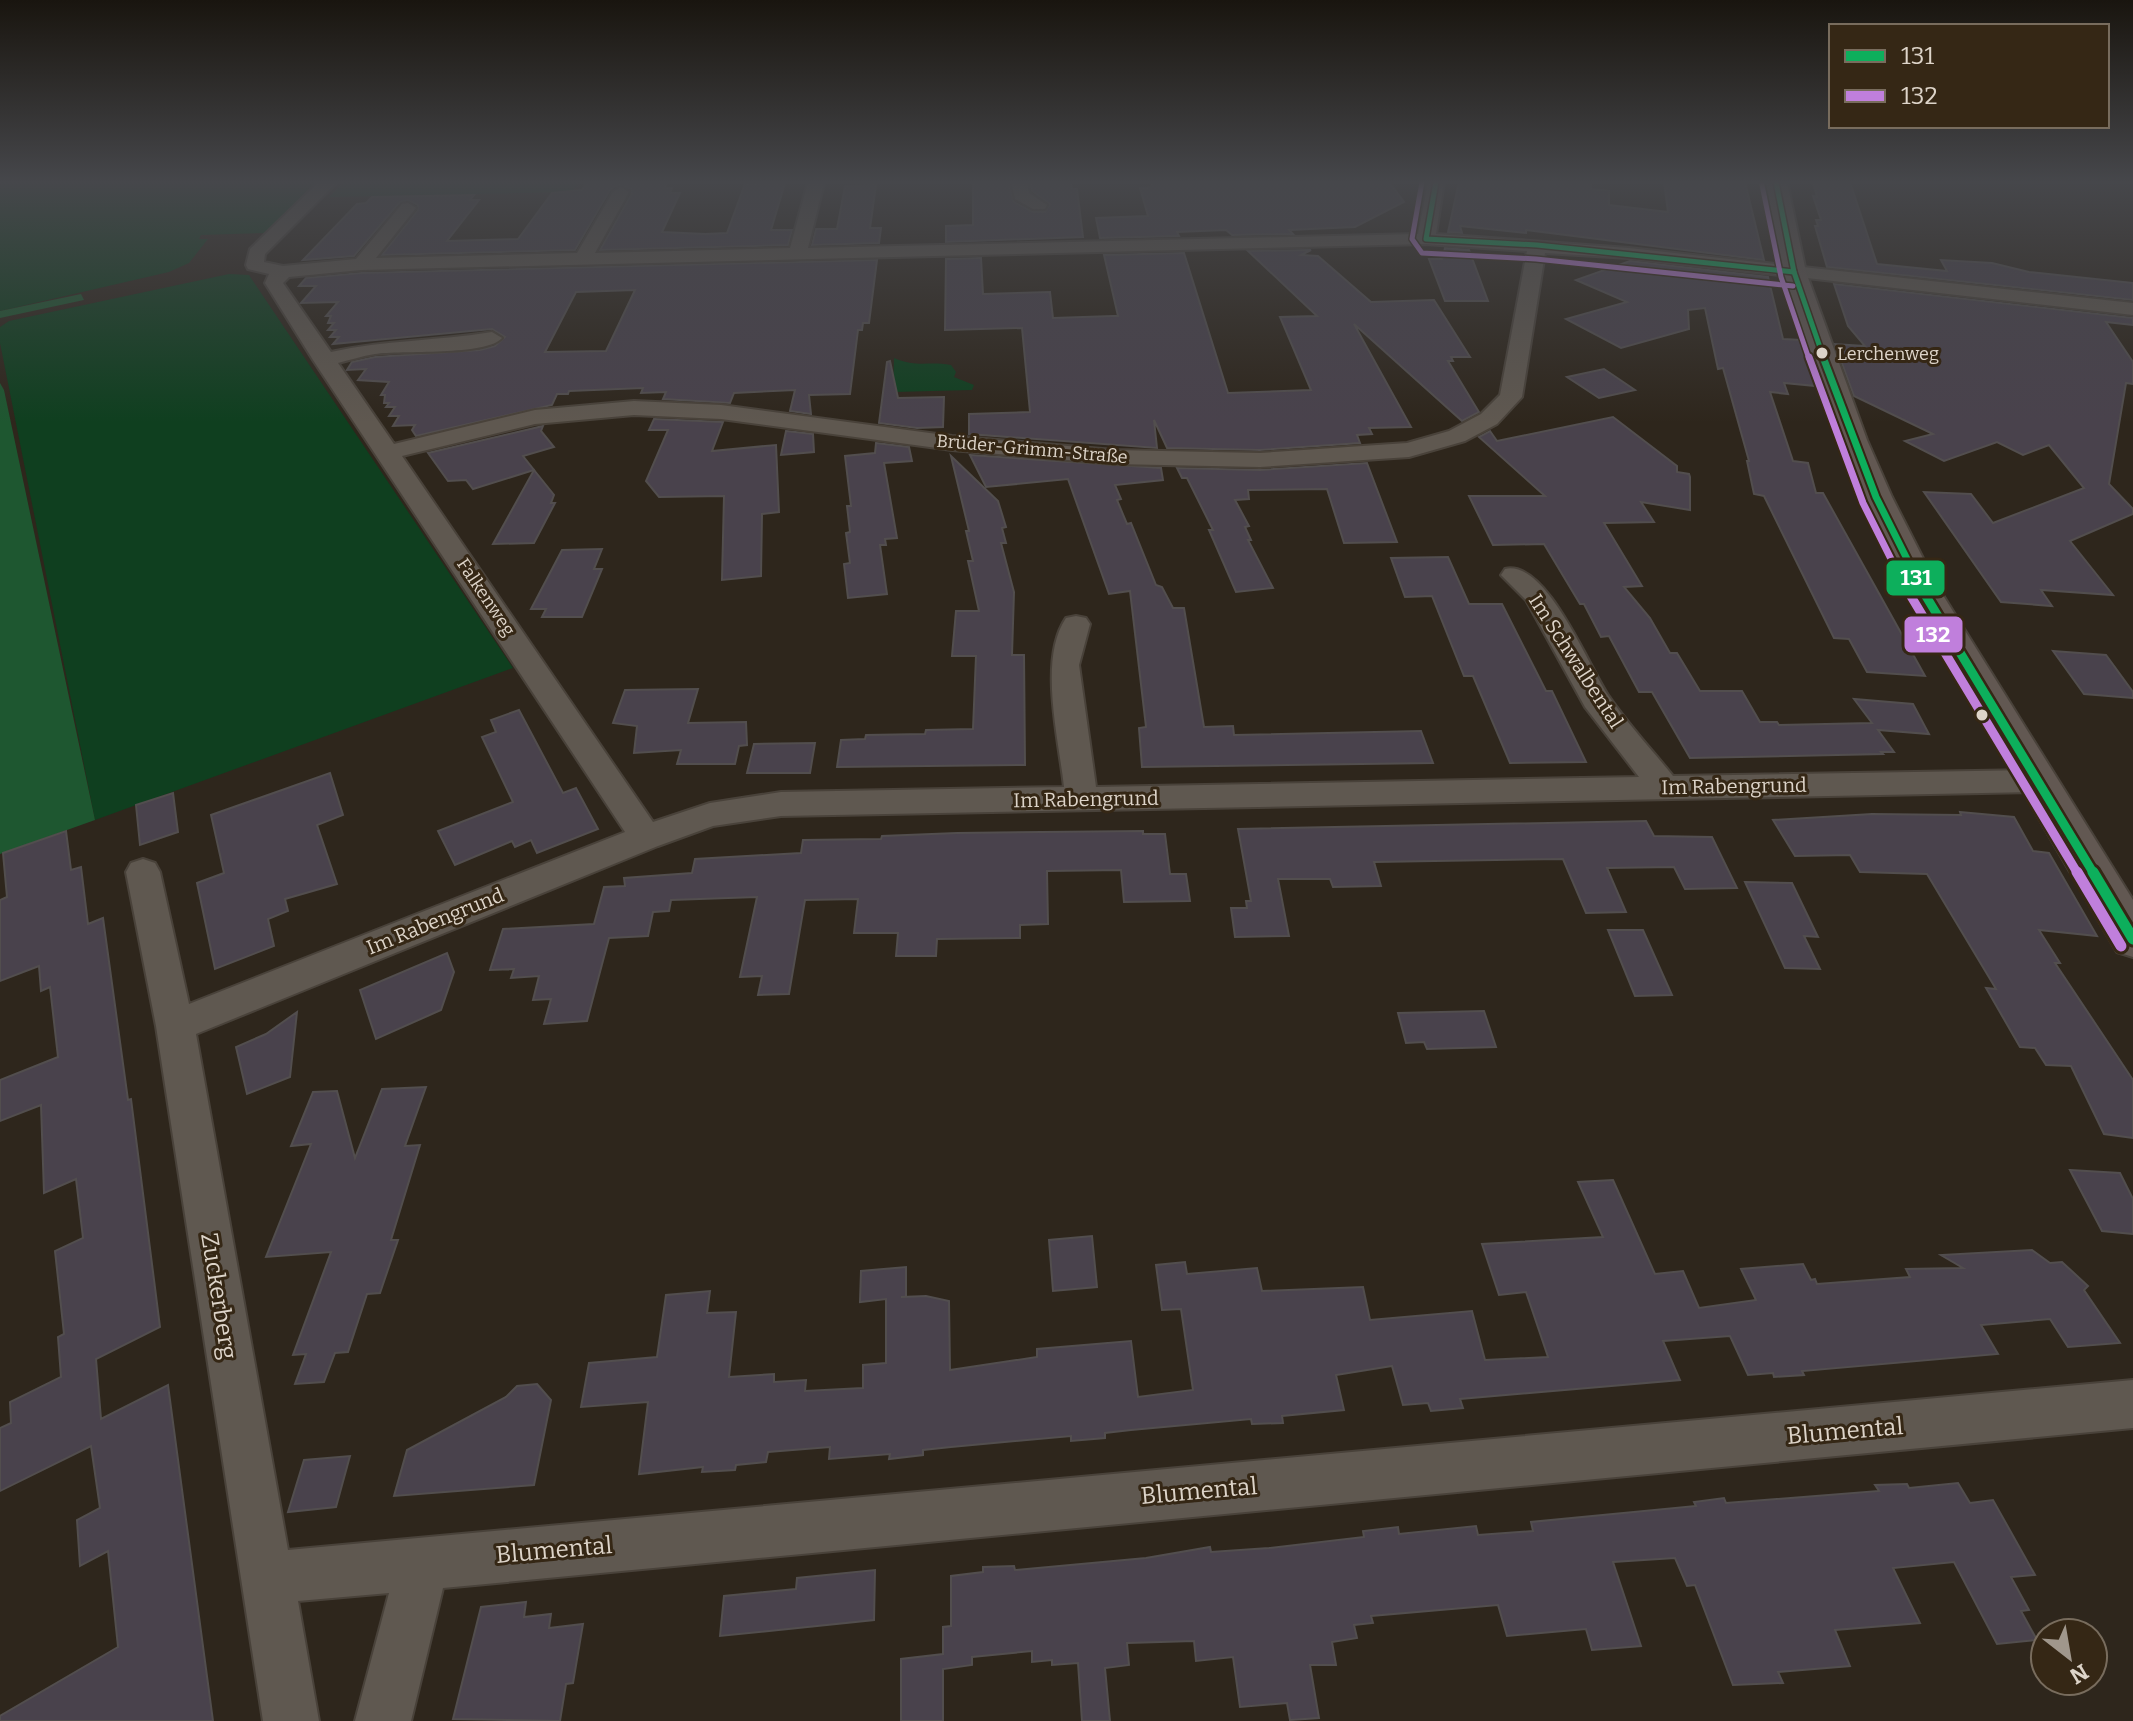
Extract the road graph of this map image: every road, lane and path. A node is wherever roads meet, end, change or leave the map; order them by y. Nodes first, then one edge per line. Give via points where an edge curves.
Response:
1 (254, 262) edge
2 (436, 262) edge
3 (1534, 262) edge
4 (1702, 262) edge
5 (1792, 262) edge
6 (361, 264) joint
7 (283, 272) junction
8 (1794, 272) junction
9 (2133, 309) edge
10 (492, 338) dead end
11 (323, 360) junction
12 (389, 452) junction
13 (1514, 575) dead end
14 (1076, 624) dead end
15 (2039, 781) junction
16 (1664, 787) junction
17 (1082, 799) junction
18 (646, 837) junction
19 (143, 872) dead end
20 (2133, 939) edge
21 (175, 1026) junction
22 (2133, 1404) edge
23 (423, 1563) junction
24 (266, 1578) junction
25 (291, 1721) edge
26 (383, 1721) edge

1 - 7 street
2 - 6 street
3 - 12 street, Brüder-Grimm-Straße via 1511,397 1489,419 1457,436 1409,450 1260,460 1114,457 952,443 721,412 634,408 535,417
4 - 8 street
5 - 8 main road
6 - 7 street
7 - 11 street, Falkenweg via 274,283
8 - 9 street
8 - 15 main road via 1876,497 1919,584
10 - 11 street via 376,348
11 - 12 street, Falkenweg
12 - 18 street, Falkenweg
13 - 16 street, Im Schwalbental via 1537,596 1596,700
14 - 17 street via 1065,665
15 - 16 street, Im Rabengrund
15 - 20 main road
16 - 17 street, Im Rabengrund
17 - 18 street, Im Rabengrund via 781,804 710,815
18 - 21 street, Im Rabengrund
19 - 21 street, Zuckerberg
21 - 24 street, Zuckerberg
22 - 23 street, Blumental
23 - 24 street, Blumental
23 - 26 street
24 - 25 street, Zuckerberg

